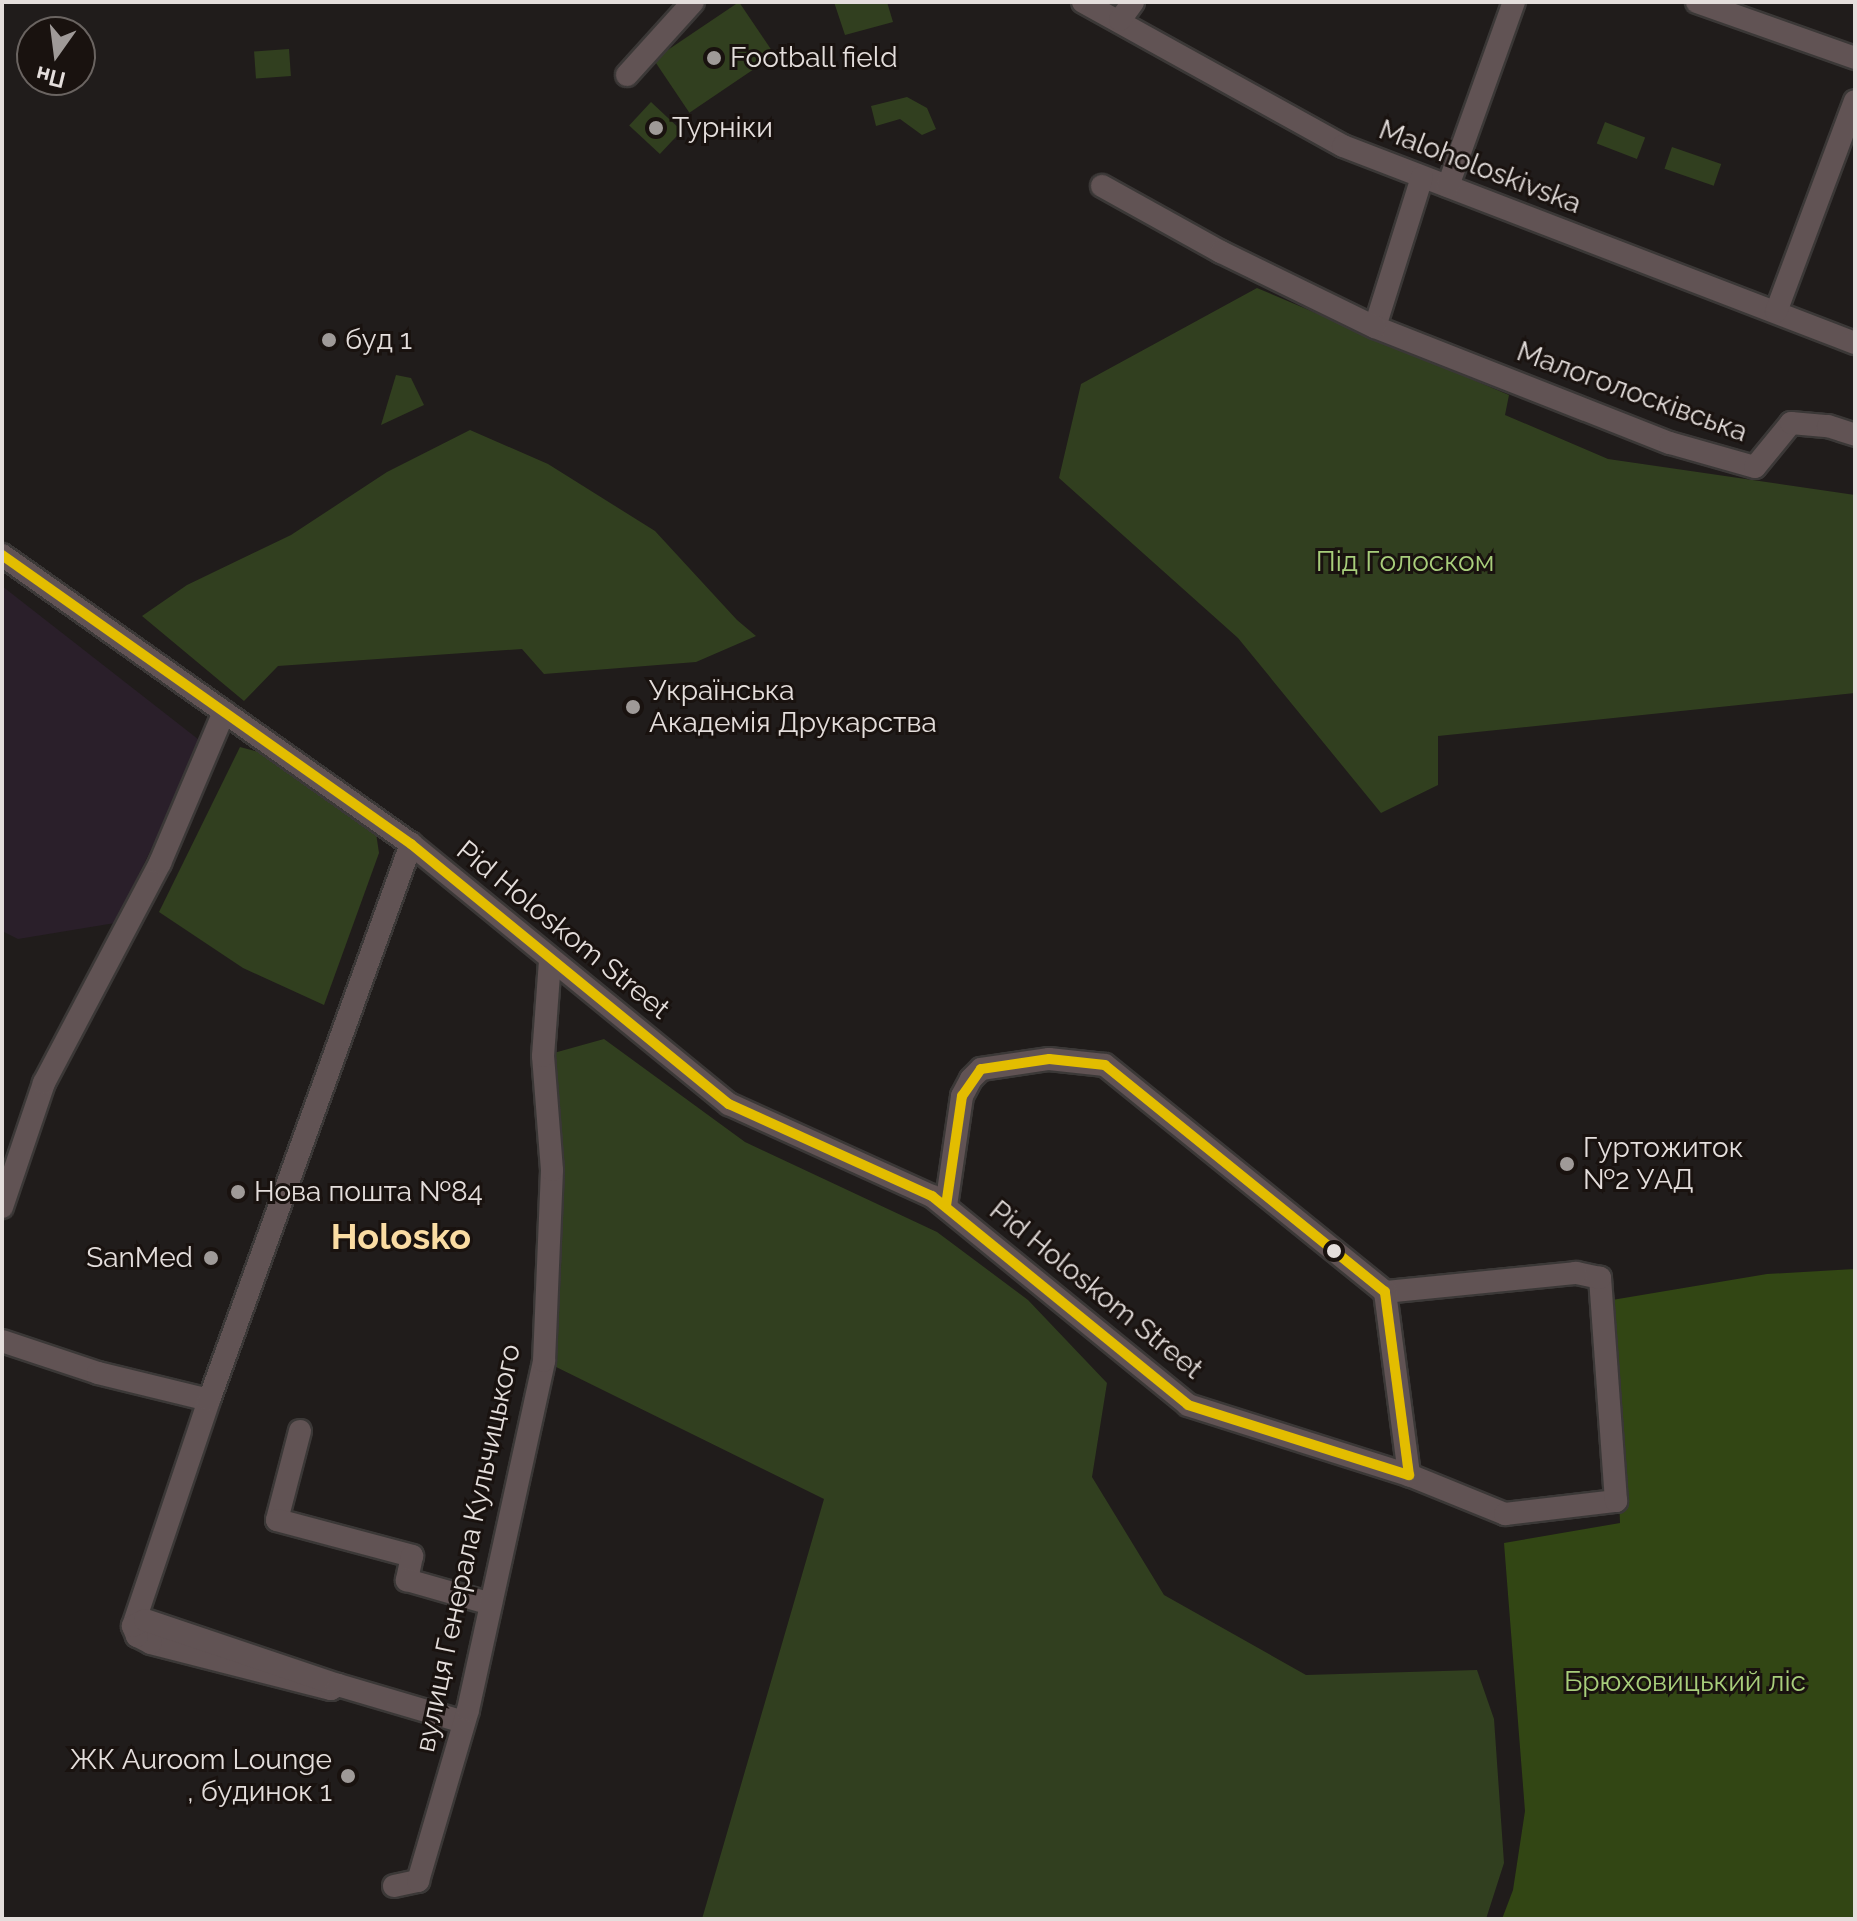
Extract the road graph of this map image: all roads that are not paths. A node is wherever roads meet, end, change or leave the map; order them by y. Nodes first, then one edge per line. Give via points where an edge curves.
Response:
1 (693, 2) edge
2 (1083, 2) edge
3 (1514, 2) edge
4 (1697, 2) edge
5 (1126, 11) edge
6 (1855, 58) edge
7 (627, 75) dead end
8 (1855, 101) edge
9 (1422, 177) junction
10 (1102, 186) dead end
11 (1448, 186) junction
12 (1776, 312) junction
13 (1375, 327) junction
14 (1855, 343) edge
15 (1855, 435) edge
16 (2, 555) edge
17 (224, 712) junction
18 (411, 844) junction
19 (550, 960) junction
20 (946, 1206) junction
21 (2, 1207) edge
22 (1385, 1292) junction
23 (2, 1341) edge
24 (209, 1400) junction
25 (300, 1431) dead end
26 (1409, 1475) junction
27 (491, 1604) junction
28 (464, 1722) junction
29 (394, 1886) dead end

1 - 7 street
2 - 5 street, Maloholoskivska
3 - 11 street
4 - 6 street
5 - 9 street, Maloholoskivska via 1343,146
8 - 12 street
9 - 11 street, Maloholoskivska
9 - 13 street
10 - 13 street, Малоголосківська via 1221,252
11 - 12 street, Maloholoskivska
12 - 14 street, Maloholoskivska
13 - 15 street, Малоголосківська via 1670,443 1755,467 1791,423
16 - 17 street, Pid Holoskom Street
17 - 18 street, Pid Holoskom Street
17 - 21 street via 160,863 44,1083
18 - 19 street, Pid Holoskom Street
18 - 24 street
19 - 20 street, Pid Holoskom Street via 729,1104
19 - 27 street, вулиця Генерала Кульчицького via 543,1056 552,1170 544,1361
20 - 22 street via 962,1096 981,1069 1049,1059 1105,1065
20 - 26 street, Pid Holoskom Street via 1188,1405
22 - 26 street
22 - 26 street, Pid Holoskom Street via 1576,1273 1600,1278 1616,1501 1505,1514
23 - 24 street via 98,1373
24 - 28 street via 133,1626 145,1620
25 - 27 street via 277,1520 412,1556 407,1580
27 - 28 street, вулиця Генерала Кульчицького
28 - 29 street, вулиця Генерала Кульчицького via 418,1881

